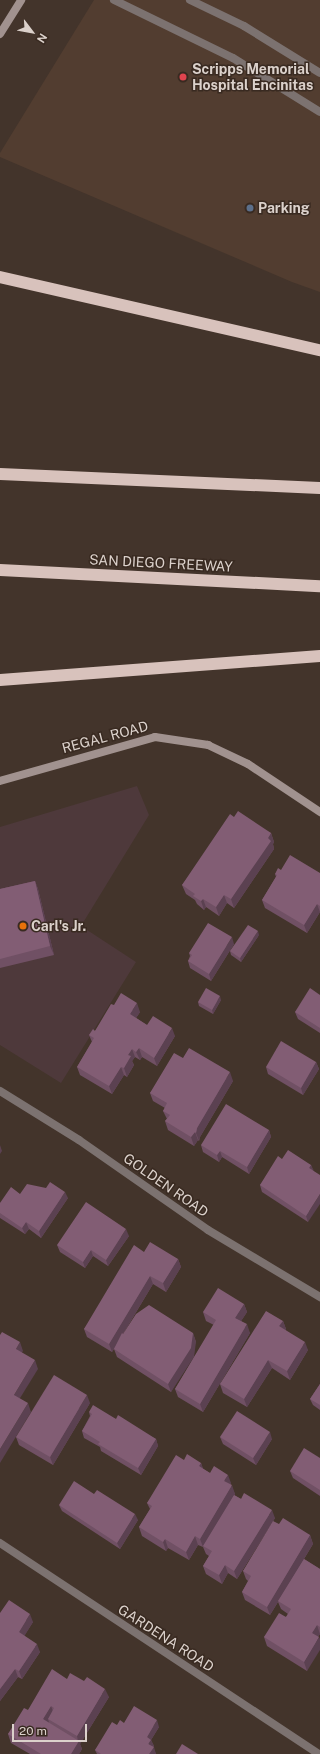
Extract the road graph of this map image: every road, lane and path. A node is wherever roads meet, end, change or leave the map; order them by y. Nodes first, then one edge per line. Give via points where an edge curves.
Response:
1 (21, 0) edge
2 (114, 0) edge
3 (190, 0) edge
4 (0, 34) edge
5 (320, 73) edge
6 (320, 112) edge
7 (0, 277) edge
8 (320, 350) edge
9 (0, 474) edge
10 (320, 488) edge
11 (0, 570) edge
12 (320, 586) edge
13 (320, 656) edge
14 (0, 680) edge
15 (0, 781) edge
16 (320, 812) edge
17 (0, 1091) edge
18 (320, 1297) edge
19 (0, 1543) edge
20 (319, 1754) edge

1 - 4 street
2 - 6 street via 232,58
3 - 5 street via 244,26
7 - 8 highway
9 - 10 highway
11 - 12 highway, SAN DIEGO FREEWAY
13 - 14 highway
15 - 16 street, REGAL ROAD via 155,736 208,745 248,764
17 - 18 street, GOLDEN ROAD via 79,1140 208,1230
19 - 20 street, GARDENA ROAD

